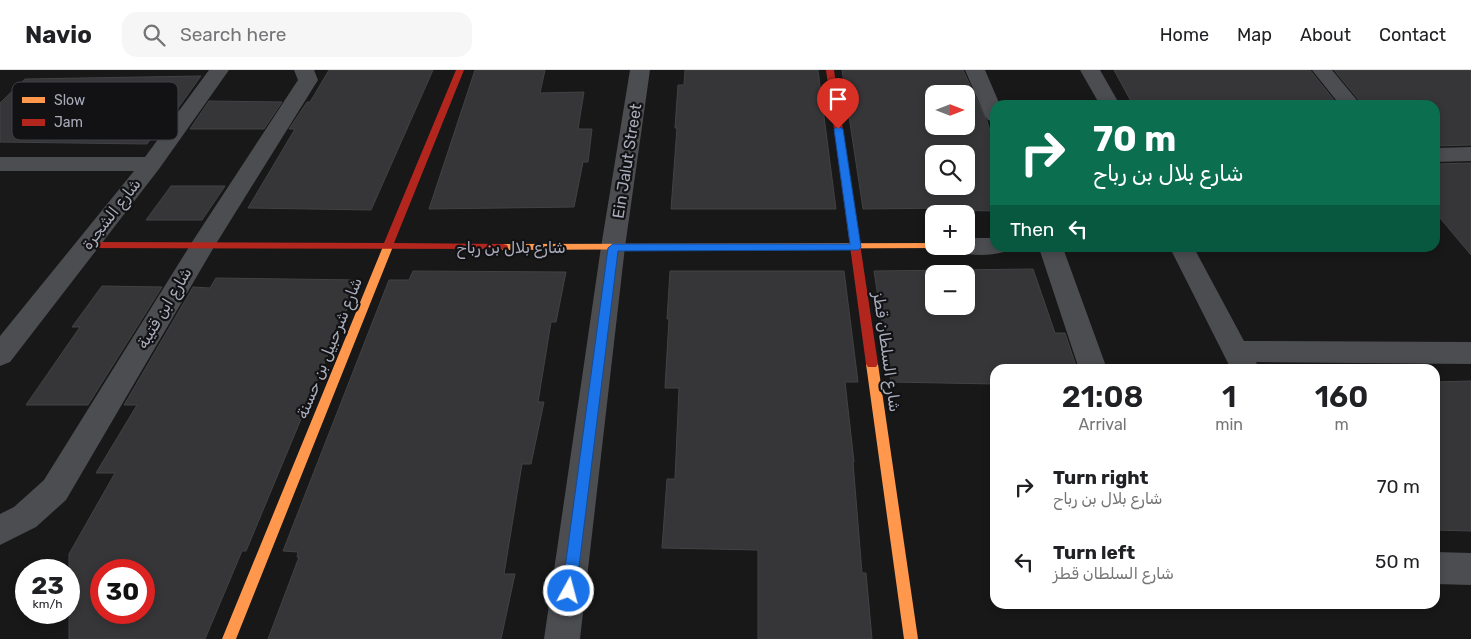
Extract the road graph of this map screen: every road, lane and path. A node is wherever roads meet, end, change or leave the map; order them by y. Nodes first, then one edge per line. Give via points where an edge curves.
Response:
1 (219, 70) edge
2 (304, 70) edge
3 (460, 70) edge
4 (640, 70) edge
5 (830, 70) edge
6 (975, 70) edge
7 (1090, 70) edge
8 (1322, 70) edge
9 (1107, 100) edge
10 (1347, 100) edge
11 (990, 104) edge
12 (178, 127) edge
13 (168, 140) edge
14 (1440, 154) edge
15 (1471, 154) edge
16 (0, 164) edge
17 (151, 164) junction
18 (87, 245) junction
19 (203, 245) junction
20 (925, 246) edge
21 (975, 246) edge
22 (990, 246) edge
23 (856, 247) junction
24 (387, 248) junction
25 (613, 248) junction
26 (1053, 252) edge
27 (1184, 252) edge
28 (1471, 353) edge
29 (0, 355) edge
30 (1241, 360) edge
31 (1091, 364) edge
32 (0, 530) edge
33 (1440, 568) edge
34 (1471, 568) edge
35 (229, 639) edge
36 (562, 639) edge
37 (911, 639) edge

1 - 12 street, شارع الشجرة
2 - 19 street, شارع ابن قتيبة via 308,80
3 - 24 street, شارع شرحبيل بن حسنة
4 - 25 street, Ein Jalut Street
5 - 23 street, شارع السلطان قطز
6 - 11 street
7 - 9 street
8 - 10 street
13 - 17 street, شارع الشجرة
14 - 15 street
16 - 17 street
17 - 18 street, شارع الشجرة
18 - 19 street, شارع بلال بن رباح
18 - 29 street, شارع الشجرة
19 - 24 street, شارع بلال بن رباح
19 - 32 street, شارع ابن قتيبة via 55,490 25,517
20 - 23 street, شارع بلال بن رباح
21 - 22 street
23 - 25 street, شارع بلال بن رباح
23 - 37 street, شارع السلطان قطز
24 - 25 street, شارع بلال بن رباح
24 - 35 street, شارع شرحبيل بن حسنة
25 - 36 street, Ein Jalut Street
26 - 31 street
27 - 30 street
28 - 30 street
33 - 34 street

